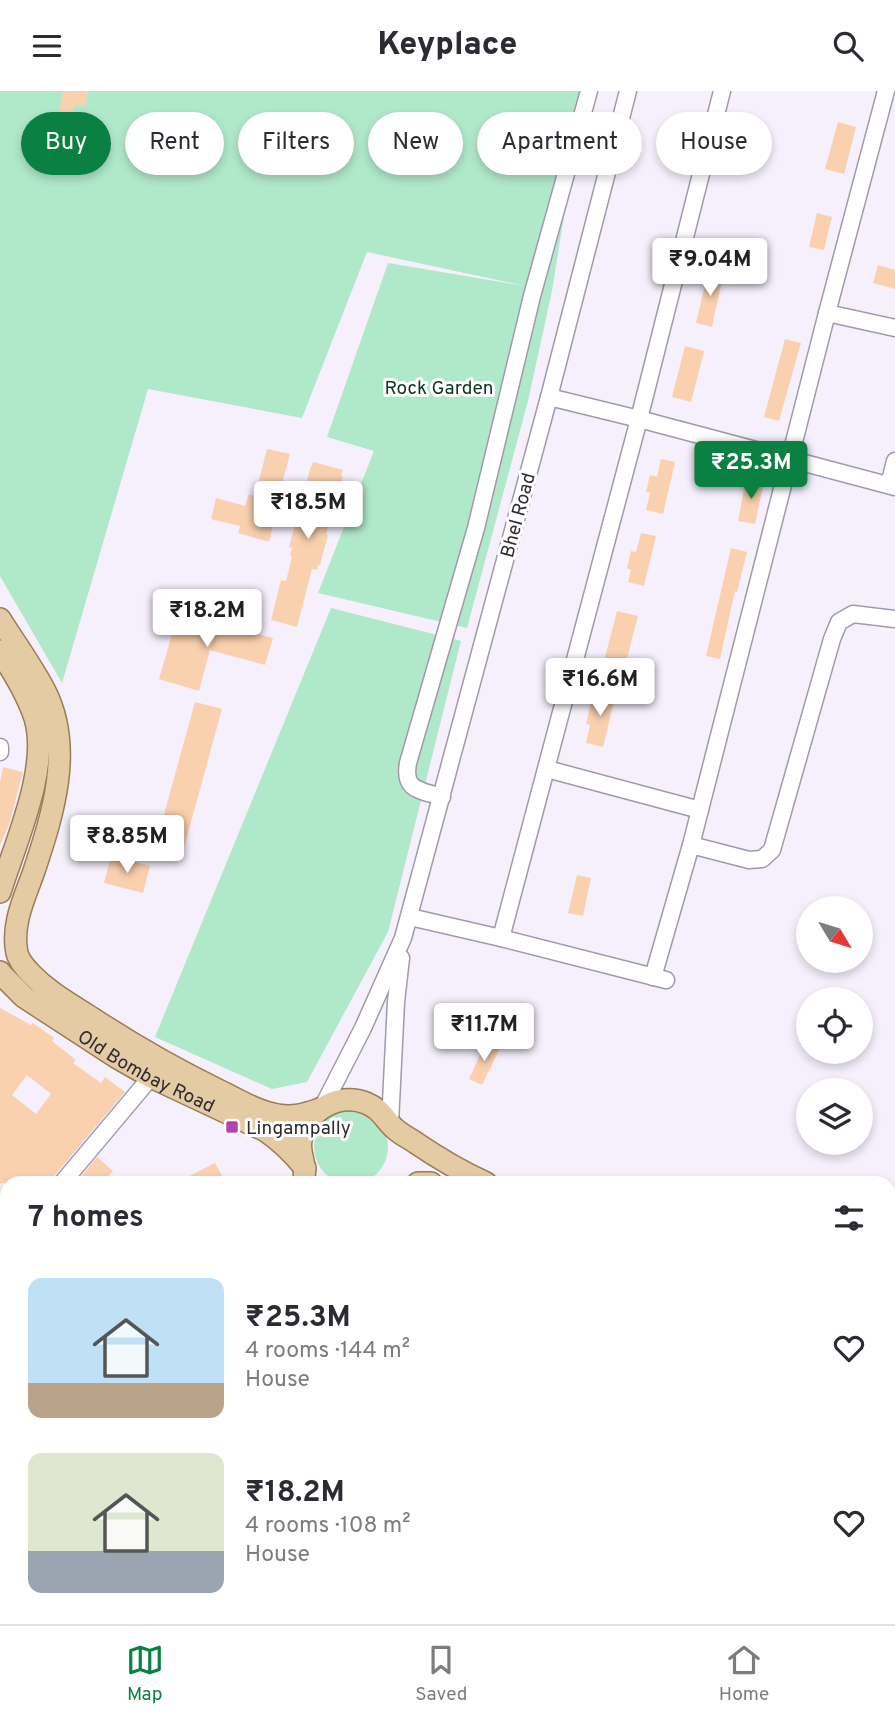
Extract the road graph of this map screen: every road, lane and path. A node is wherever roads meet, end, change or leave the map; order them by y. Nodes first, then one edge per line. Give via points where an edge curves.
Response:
1 (589, 91) edge
2 (628, 91) edge
3 (722, 91) edge
4 (886, 91) edge
5 (827, 313) junction
6 (895, 328) edge
7 (549, 397) junction
8 (639, 419) junction
9 (789, 459) junction
10 (895, 461) edge
11 (892, 486) edge
12 (0, 619) edge
13 (895, 619) edge
14 (0, 651) edge
15 (37, 696) junction
16 (547, 769) junction
17 (442, 797) junction
18 (700, 810) junction
19 (691, 845) junction
20 (1, 885) edge
21 (410, 917) junction
22 (501, 938) junction
23 (403, 939) junction
24 (1, 974) edge
25 (150, 1077) junction
26 (321, 1108) junction
27 (390, 1123) junction
28 (68, 1176) edge
29 (304, 1176) edge
30 (473, 1176) edge

1 - 17 street via 532,296 476,528 408,763 409,783
2 - 7 street, Bhel Road
3 - 8 street
4 - 5 street
5 - 6 street
5 - 9 street
7 - 8 street
7 - 17 street, Bhel Road
8 - 9 street
8 - 16 street
9 - 11 street
9 - 18 street
10 - 11 street
12 - 15 main road
13 - 19 street via 853,614 839,622 772,850 762,859 749,860
14 - 15 main road
15 - 20 main road via 37,770
15 - 26 main road, Old Bombay Road via 54,715 59,767 55,801 18,918 18,956 52,992 157,1059 277,1115 297,1117
16 - 18 street
16 - 22 street
17 - 21 street, Bhel Road
18 - 19 street
19 - 22 street via 659,979
21 - 22 street
21 - 23 street, Bhel Road
23 - 26 street
23 - 27 street
24 - 25 main road, Old Bombay Road via 24,997
25 - 28 street
25 - 29 main road, Old Bombay Road via 267,1131 294,1154
26 - 27 main road, Old Bombay Road via 343,1100 365,1102
26 - 29 main road via 310,1119 300,1143
27 - 30 main road, Old Bombay Road

